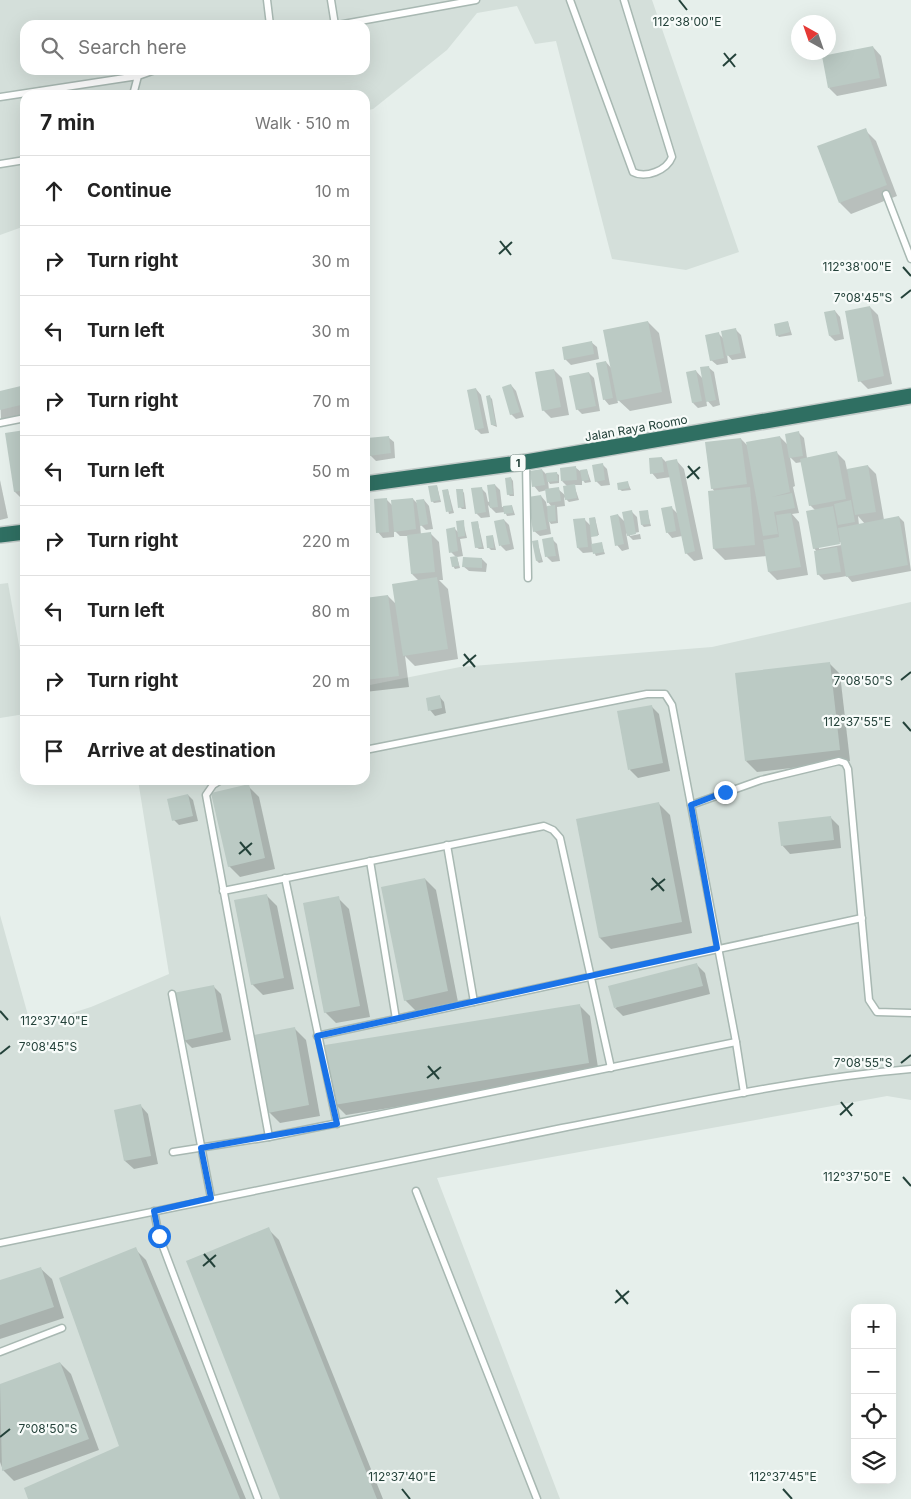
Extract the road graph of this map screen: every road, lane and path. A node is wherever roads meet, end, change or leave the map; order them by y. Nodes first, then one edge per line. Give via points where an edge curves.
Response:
1 (267, 0) edge
2 (331, 0) edge
3 (476, 0) edge
4 (570, 0) edge
5 (624, 0) edge
6 (269, 20) edge
7 (336, 20) edge
8 (365, 20) edge
9 (141, 75) edge
10 (138, 76) junction
11 (41, 90) edge
12 (134, 90) edge
13 (20, 93) edge
14 (0, 96) edge
15 (20, 161) edge
16 (0, 164) edge
17 (886, 194) dead end
18 (911, 259) edge
19 (911, 396) edge
20 (20, 419) edge
21 (0, 423) edge
22 (526, 462) junction
23 (370, 483) edge
24 (20, 533) edge
25 (0, 535) edge
26 (528, 578) dead end
27 (370, 749) edge
28 (212, 785) edge
29 (691, 805) junction
30 (447, 845) junction
31 (370, 861) junction
32 (285, 878) junction
33 (223, 891) junction
34 (862, 918) junction
35 (717, 948) junction
36 (592, 976) junction
37 (172, 994) dead end
38 (474, 1002) junction
39 (911, 1014) edge
40 (396, 1019) junction
41 (317, 1036) junction
42 (736, 1042) junction
43 (611, 1068) junction
44 (911, 1069) edge
45 (744, 1093) junction
46 (337, 1124) junction
47 (268, 1137) junction
48 (201, 1148) junction
49 (173, 1152) dead end
50 (416, 1191) dead end
51 (211, 1198) junction
52 (154, 1211) junction
53 (0, 1243) edge
54 (62, 1328) dead end
55 (0, 1352) edge
56 (258, 1499) edge
57 (537, 1499) edge

1 - 6 lane
2 - 7 lane
3 - 8 lane
4 - 5 lane via 634,172 645,175 666,168 672,157
9 - 10 lane
10 - 11 lane
10 - 12 lane
13 - 14 lane
15 - 16 lane
17 - 18 lane
19 - 22 highway, Jalan Raya Roomo / 1
20 - 21 lane
22 - 23 highway, Jalan Raya Roomo / 1
22 - 26 lane
24 - 25 highway
27 - 29 lane via 647,694 665,694 672,705
28 - 33 lane via 206,795
29 - 34 lane via 761,780 842,762 848,769
29 - 35 lane
30 - 31 lane
30 - 36 lane via 544,826 553,830 560,838
30 - 38 lane
31 - 32 lane
31 - 40 lane
32 - 33 lane
32 - 41 lane
33 - 47 lane
34 - 35 lane
34 - 39 lane via 872,1008 877,1012
35 - 36 lane
35 - 42 lane
36 - 38 lane
36 - 43 lane
37 - 48 lane
38 - 40 lane
40 - 41 lane
41 - 46 lane
42 - 43 lane
42 - 45 lane
43 - 46 lane
44 - 45 lane via 844,1075
45 - 51 lane
46 - 47 lane
47 - 48 lane
48 - 49 lane
48 - 51 lane
50 - 57 lane
51 - 52 lane
52 - 53 lane
52 - 56 lane via 159,1236
54 - 55 lane

